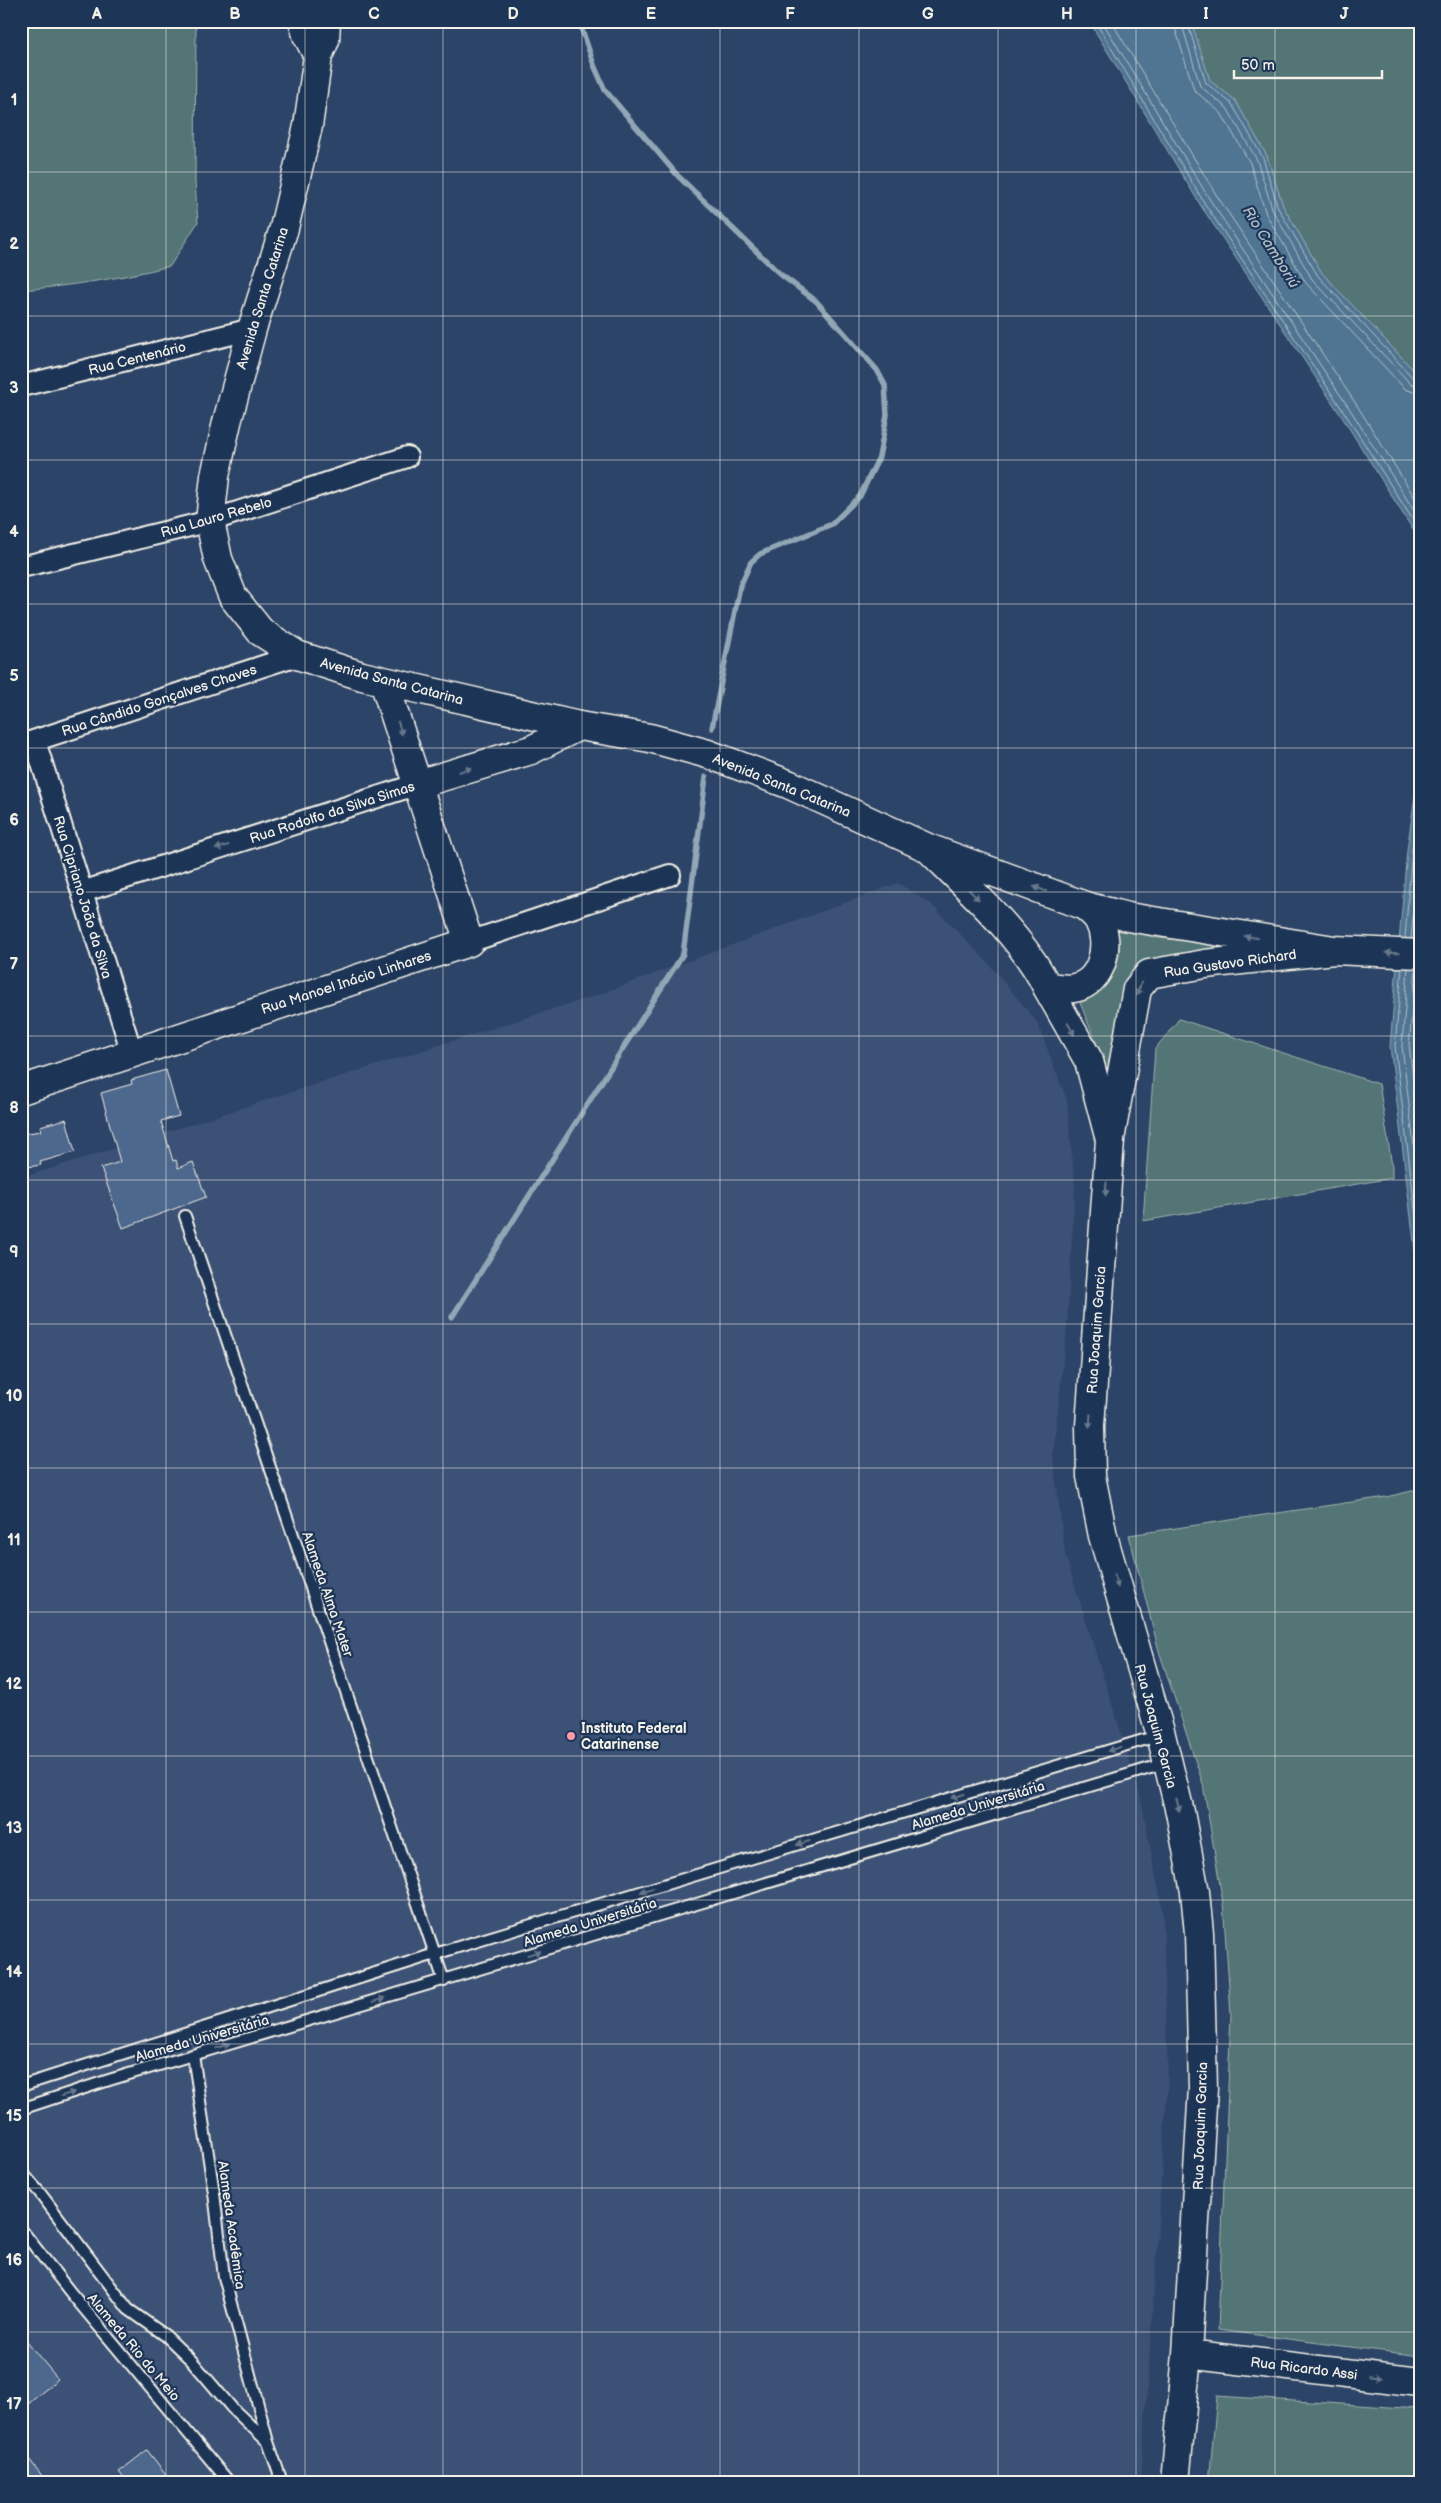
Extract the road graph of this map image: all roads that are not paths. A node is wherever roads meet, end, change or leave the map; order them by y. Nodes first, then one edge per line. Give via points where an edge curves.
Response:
1 (303, 21) edge
2 (326, 21) edge
3 (318, 56) junction
4 (252, 330) junction
5 (21, 386) edge
6 (407, 457) dead end
7 (210, 521) junction
8 (21, 567) edge
9 (297, 655) junction
10 (384, 682) junction
11 (579, 726) junction
12 (28, 743) edge
13 (418, 784) junction
14 (928, 848) junction
15 (670, 875) dead end
16 (82, 892) junction
17 (1085, 906) junction
18 (469, 942) junction
19 (1334, 950) junction
20 (1420, 954) edge
21 (1047, 987) junction
22 (132, 1053) junction
23 (21, 1090) edge
24 (1110, 1140) junction
25 (185, 1216) dead end
26 (1160, 1735) junction
27 (1167, 1763) junction
28 (435, 1954) junction
29 (444, 1980) junction
30 (193, 2055) junction
31 (21, 2086) edge
32 (21, 2109) edge
33 (21, 2171) edge
34 (21, 2229) edge
35 (1188, 2354) junction
36 (1420, 2382) edge
37 (268, 2442) junction
38 (229, 2482) edge
39 (282, 2482) edge
40 (1174, 2482) edge

1 - 3 main road
2 - 3 main road, Avenida Santa Catarina via 325,40
3 - 4 main road, Avenida Santa Catarina via 308,126 286,219
4 - 5 street, Rua Centenário
4 - 7 main road, Avenida Santa Catarina via 215,476
6 - 7 street, Rua Lauro Rebelo
7 - 8 street, Rua Lauro Rebelo
7 - 9 main road, Avenida Santa Catarina via 218,560 233,597 261,632
9 - 10 main road, Avenida Santa Catarina
9 - 12 street, Rua Cândido Gonçalves Chaves
10 - 11 main road, Avenida Santa Catarina
10 -> 13 main road
13 -> 11 main road, Rua Rodolfo da Silva Simas via 531,750
11 - 14 main road, Avenida Santa Catarina via 650,738 708,754 788,784
12 - 16 street, Rua Cipriano João da Silva
13 -> 16 street, Rua Rodolfo da Silva Simas
13 - 18 main road
17 -> 14 main road, Avenida Santa Catarina
14 -> 21 main road, Avenida Santa Catarina via 991,911 1040,973
15 - 18 street, Rua Manoel Inácio Linhares
16 - 22 street, Rua Cipriano João da Silva
19 -> 17 main road, Rua Gustavo Richard via 1128,917
17 - 21 main road via 1098,920 1105,945 1104,958 1086,982 1074,988
18 - 22 main road, Rua Manoel Inácio Linhares
20 -> 19 main road, Rua Gustavo Richard
19 -> 24 main road, Rua Gustavo Richard via 1205,964 1148,974 1143,978 1137,989
21 -> 24 main road, Rua Joaquim Garcia via 1088,1061
22 - 23 main road, Rua Manoel Inácio Linhares
24 -> 26 main road, Rua Joaquim Garcia via 1090,1426 1091,1476 1103,1536
25 - 28 lane, Alameda Alma Mater
26 - 27 main road, Rua Joaquim Garcia
26 -> 28 lane, Alameda Universitária
29 -> 27 lane, Alameda Universitária
27 -> 35 main road, Rua Joaquim Garcia via 1195,1892 1202,1985 1204,2088
28 - 29 lane, Alameda Alma Mater
28 - 31 lane, Alameda Universitária
30 -> 29 lane, Alameda Universitária
32 -> 30 lane, Alameda Universitária
30 - 37 lane, Alameda Acadêmica via 224,2277
33 - 37 lane via 128,2310 166,2336
34 - 38 lane, Alameda Rio do Meio
35 -> 36 main road, Rua Ricardo Assi
35 - 40 main road, Rua Joaquim Garcia
37 - 39 lane, Alameda Acadêmica

